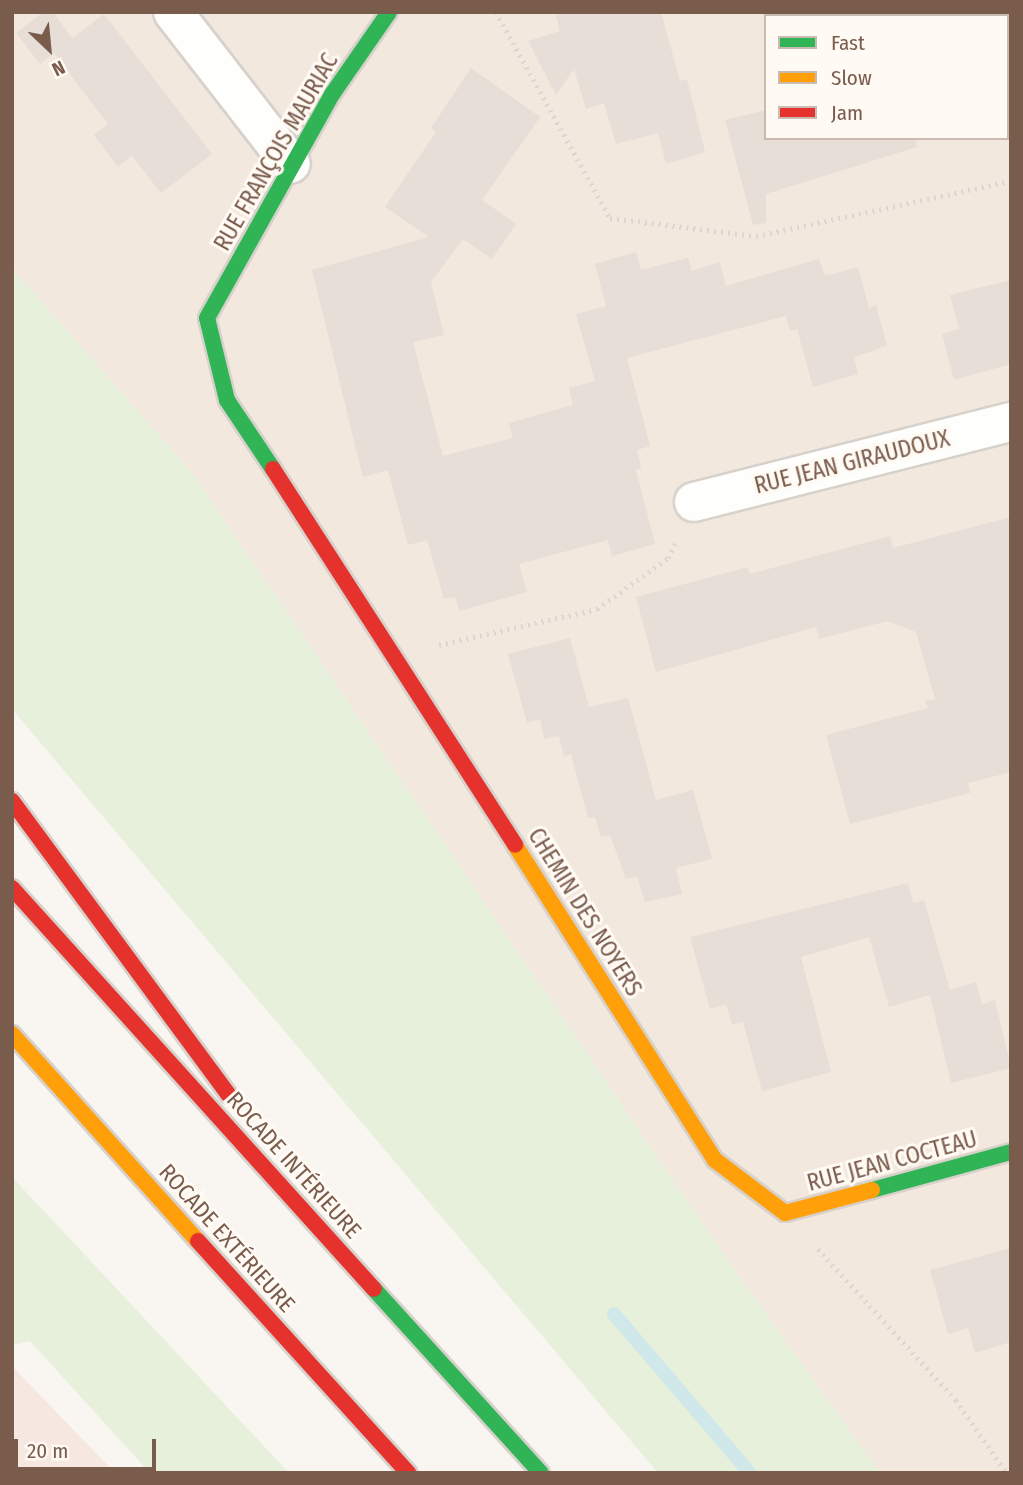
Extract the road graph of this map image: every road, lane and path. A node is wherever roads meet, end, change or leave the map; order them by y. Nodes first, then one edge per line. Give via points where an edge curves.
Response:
1 (173, 12) edge
2 (389, 12) edge
3 (496, 12) edge
4 (1011, 20) edge
5 (1011, 30) edge
6 (291, 164) junction
7 (1011, 181) edge
8 (207, 318) joint
9 (1011, 422) edge
10 (694, 502) joint
11 (398, 660) junction
12 (12, 801) edge
13 (12, 888) edge
14 (12, 1034) edge
15 (1011, 1152) edge
16 (785, 1213) junction
17 (335, 1244) junction
18 (408, 1473) edge
19 (541, 1473) edge
20 (1007, 1473) edge

1 - 6 street
2 - 6 main road, RUE FRANÇOIS MAURIAC
3 - 7 path via 610,218 756,236
4 - 5 street
6 - 8 main road, RUE FRANÇOIS MAURIAC
8 - 11 main road, CHEMIN DES NOYERS via 227,400
9 - 10 street, RUE JEAN GIRAUDOUX
10 - 11 path via 668,558 597,609 449,642
11 - 16 main road, CHEMIN DES NOYERS via 715,1160
12 - 17 main road
13 - 17 main road, ROCADE INTÉRIEURE
14 - 18 main road, ROCADE EXTÉRIEURE
15 - 16 main road, RUE JEAN COCTEAU
16 - 20 path via 956,1399
17 - 19 main road, ROCADE INTÉRIEURE

